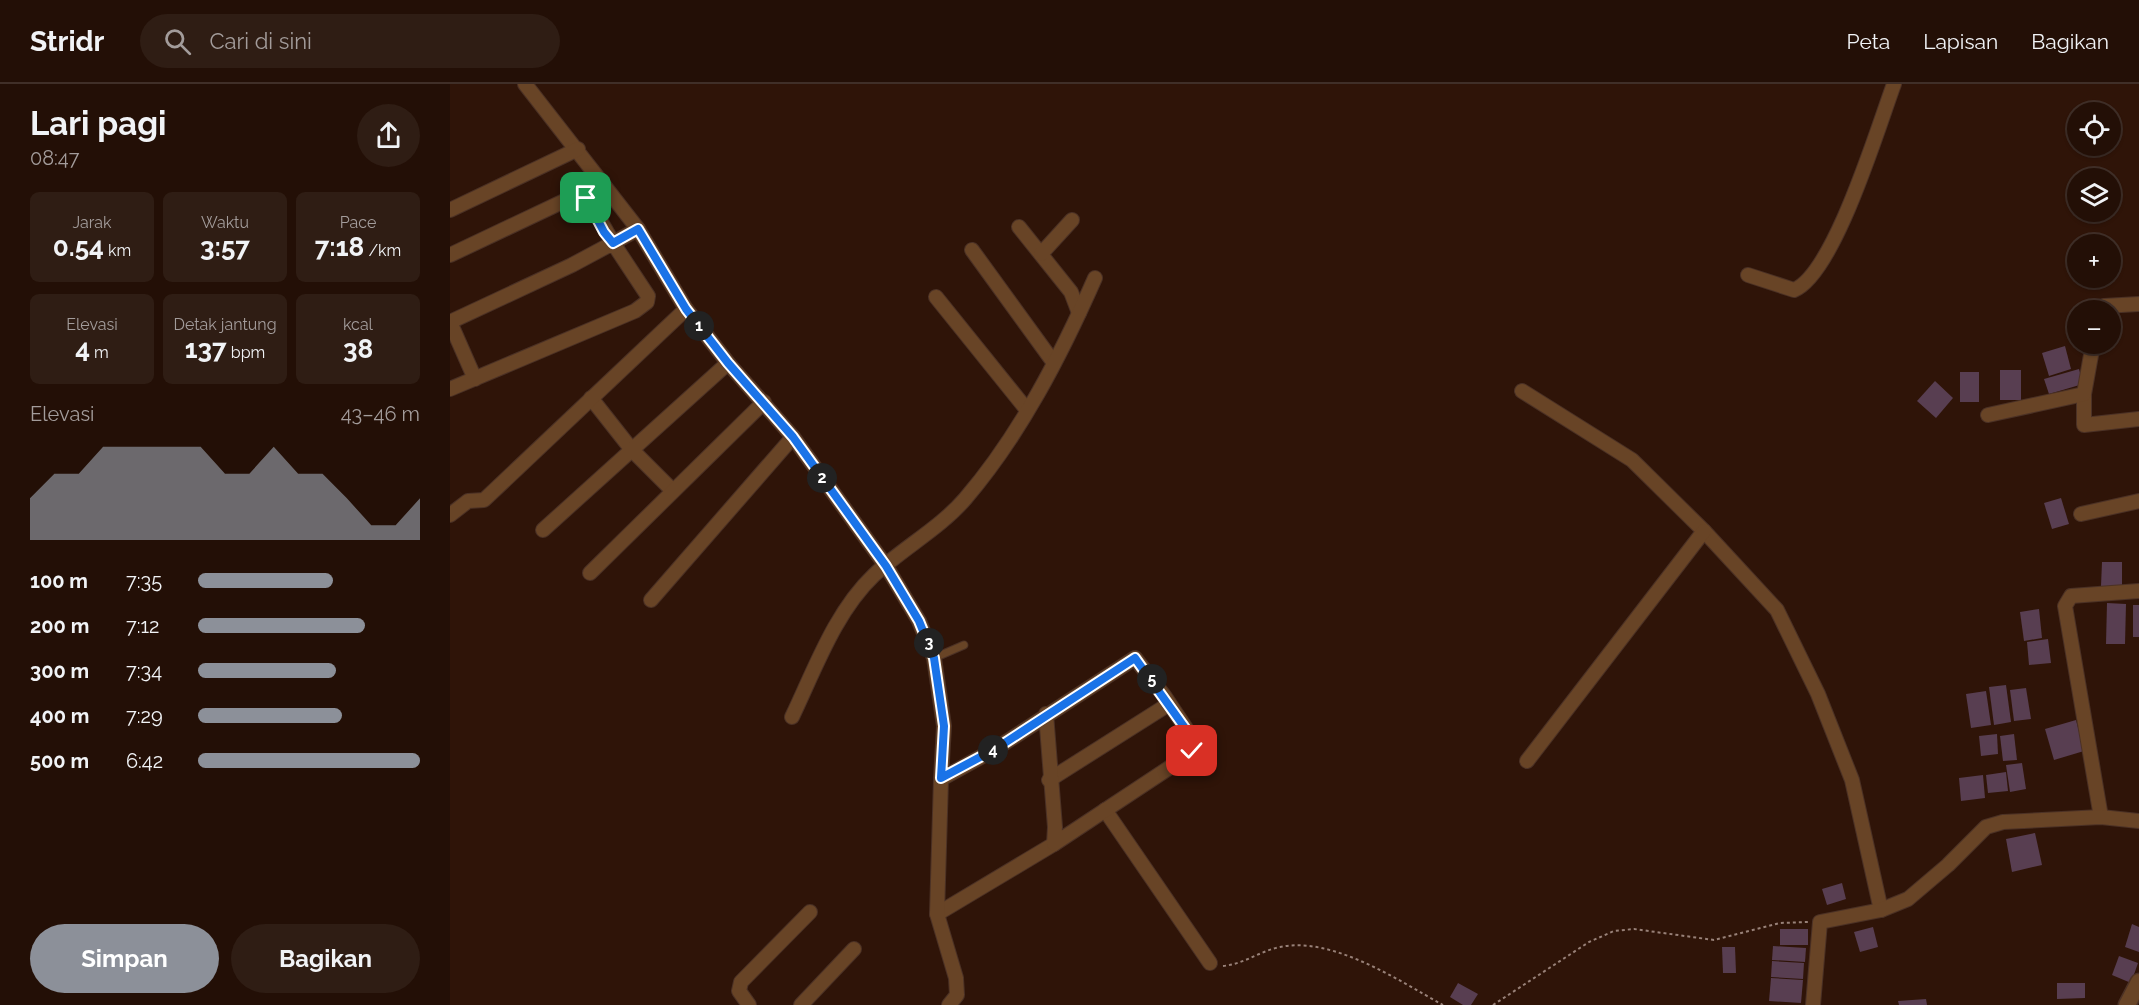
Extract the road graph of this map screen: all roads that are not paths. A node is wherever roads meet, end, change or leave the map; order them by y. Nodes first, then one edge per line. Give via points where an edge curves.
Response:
1 (525, 84) edge
2 (1894, 84) edge
3 (578, 148) junction
4 (450, 210) edge
5 (1072, 220) dead end
6 (1019, 227) dead end
7 (638, 229) junction
8 (613, 243) junction
9 (972, 250) dead end
10 (1041, 254) junction
11 (450, 255) edge
12 (1748, 275) dead end
13 (1095, 279) dead end
14 (936, 297) dead end
15 (2139, 304) edge
16 (2121, 305) edge
17 (686, 309) junction
18 (1080, 313) junction
19 (2091, 354) edge
20 (728, 363) junction
21 (1054, 363) junction
22 (475, 379) junction
23 (450, 389) edge
24 (1522, 391) dead end
25 (2084, 394) junction
26 (591, 398) junction
27 (764, 402) junction
28 (1027, 410) junction
29 (1988, 415) dead end
30 (2139, 419) edge
31 (793, 437) junction
32 (632, 450) junction
33 (674, 491) junction
34 (2139, 501) edge
35 (2081, 514) dead end
36 (450, 515) edge
37 (543, 530) dead end
38 (1704, 531) junction
39 (886, 566) junction
40 (590, 573) dead end
41 (2139, 591) edge
42 (651, 600) dead end
43 (964, 645) dead end
44 (934, 658) junction
45 (1169, 704) junction
46 (1046, 714) junction
47 (792, 717) dead end
48 (1527, 761) dead end
49 (941, 778) junction
50 (1049, 780) junction
51 (1105, 810) junction
52 (2101, 817) junction
53 (2139, 821) edge
54 (1053, 844) junction
55 (1881, 910) junction
56 (810, 912) dead end
57 (937, 914) junction
58 (854, 949) dead end
59 (1210, 963) road end
60 (2139, 981) edge
61 (749, 1005) edge
62 (801, 1005) edge
63 (949, 1005) edge
64 (1813, 1005) edge
65 (2127, 1005) edge

1 - 3 street
2 - 12 street via 1845,217 1809,281 1794,290
3 - 4 street
3 - 7 street
5 - 10 street
6 - 10 street
7 - 8 street
7 - 17 street
8 - 11 street via 581,193
8 - 22 street via 450,322
8 - 22 street via 648,296 642,307
9 - 21 street
10 - 18 street via 1071,292
13 - 18 street
14 - 28 street
15 - 16 street
17 - 20 street
17 - 26 street
18 - 21 street
19 - 25 street
20 - 27 street
20 - 32 street
21 - 28 street
22 - 23 street
24 - 38 street via 1632,460
25 - 29 street
25 - 30 street via 2084,425
26 - 32 street
26 - 36 street via 484,500 468,501
27 - 31 street
27 - 33 street
28 - 39 street via 964,501
31 - 39 street
31 - 42 street
32 - 33 street
32 - 37 street
33 - 40 street
34 - 35 street
38 - 48 street
38 - 55 street via 1777,610 1818,694 1852,780
39 - 44 street via 919,621
39 - 47 street via 835,627
41 - 52 street via 2071,596 2065,606
43 - 44 lane
44 - 49 street via 944,726
45 - 46 street via 1135,658
45 - 50 street
45 - 51 street via 1195,747
46 - 49 street via 997,748
46 - 50 street
49 - 57 street
50 - 54 street via 1055,827
51 - 54 street
51 - 59 street
52 - 53 street
52 - 55 street via 2003,822 1986,827 1908,899
54 - 57 street
55 - 64 street via 1820,922
56 - 61 street via 741,982 739,991
57 - 63 street via 956,978 957,995
58 - 62 street
60 - 65 street

